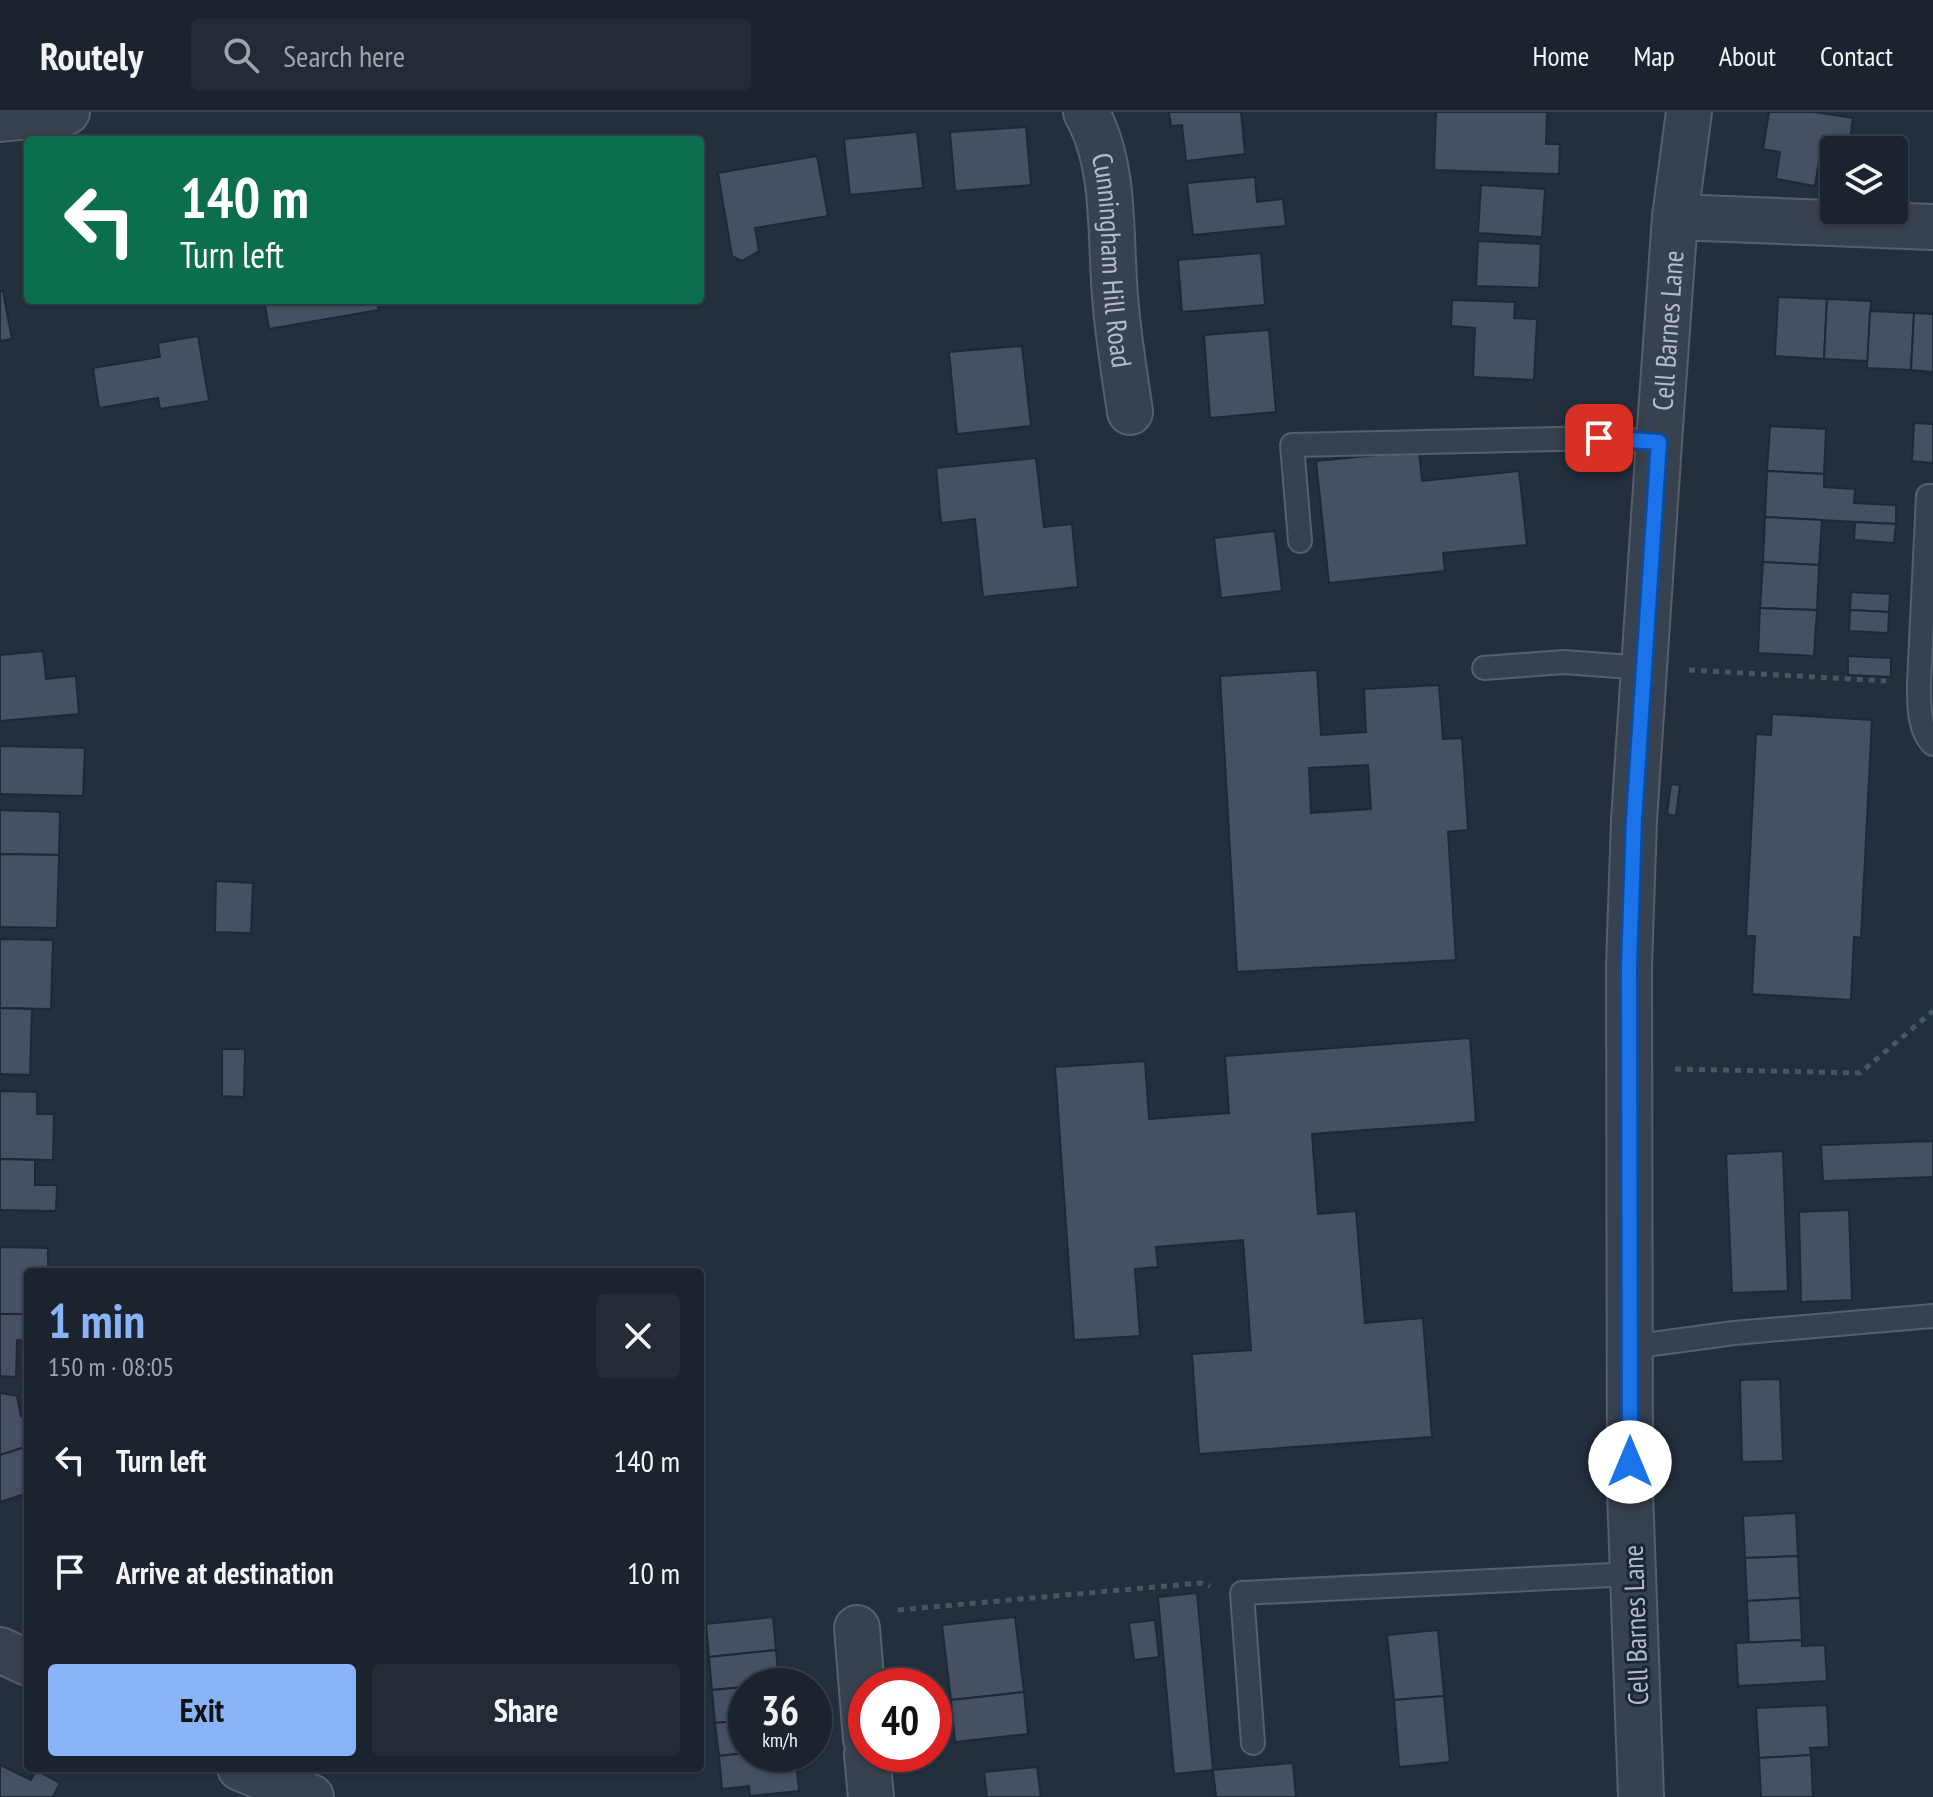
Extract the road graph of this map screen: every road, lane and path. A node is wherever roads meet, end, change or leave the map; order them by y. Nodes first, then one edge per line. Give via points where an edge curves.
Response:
1 (67, 112) edge
2 (1086, 112) edge
3 (1689, 112) edge
4 (0, 119) edge
5 (1675, 217) junction
6 (1933, 227) edge
7 (1130, 412) dead end
8 (1659, 442) junction
9 (1933, 496) edge
10 (1300, 541) dead end
11 (1484, 668) dead end
12 (1644, 668) junction
13 (1919, 683) junction
14 (1933, 744) edge
15 (1933, 1011) edge
16 (1630, 1068) junction
17 (1933, 1316) edge
18 (1630, 1347) junction
19 (1633, 1574) junction
20 (1242, 1593) junction
21 (857, 1628) joint
22 (0, 1650) edge
23 (24, 1661) edge
24 (860, 1668) edge
25 (1253, 1743) dead end
26 (869, 1772) edge
27 (256, 1781) edge
28 (311, 1797) edge
29 (871, 1797) edge
30 (1641, 1797) edge

1 - 4 street
2 - 7 street, Cunningham Hill Road via 1096,130 1106,179
3 - 5 street, Cell Barnes Lane
5 - 6 street
5 - 8 street, Cell Barnes Lane
8 - 10 lane via 1599,438 1292,445
8 - 12 street, Cell Barnes Lane
9 - 13 lane via 1928,496
11 - 12 lane via 1564,662
12 - 13 path
12 - 16 street, Cell Barnes Lane via 1634,820
13 - 14 lane via 1919,711
15 - 16 path via 1860,1073
16 - 18 street, Cell Barnes Lane
17 - 18 lane
18 - 19 street, Cell Barnes Lane
19 - 20 lane
19 - 30 street, Cell Barnes Lane
20 - 21 path via 1200,1583 873,1612
20 - 25 lane
21 - 24 street
22 - 23 street
26 - 29 street
27 - 28 street

